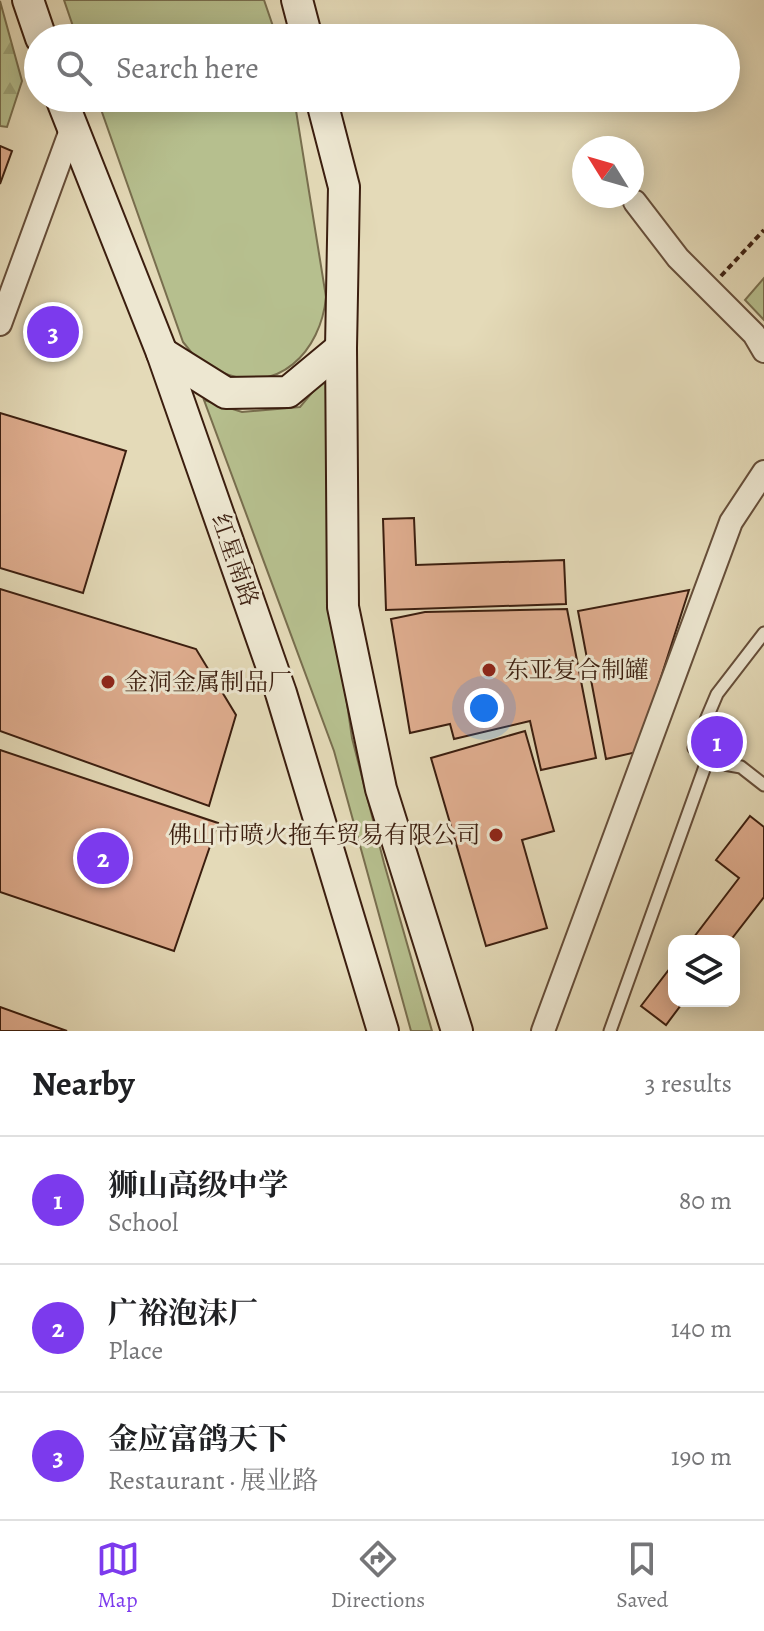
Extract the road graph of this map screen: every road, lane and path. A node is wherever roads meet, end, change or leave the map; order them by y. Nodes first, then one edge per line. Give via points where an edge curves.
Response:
1 (28, 0) edge
2 (297, 0) edge
3 (36, 24) edge
4 (303, 24) edge
5 (65, 112) edge
6 (325, 112) edge
7 (71, 130) junction
8 (640, 208) edge
9 (764, 230) edge
10 (709, 289) junction
11 (0, 324) edge
12 (341, 348) junction
13 (764, 351) edge
14 (162, 353) junction
15 (764, 472) edge
16 (764, 633) edge
17 (707, 761) junction
18 (764, 785) edge
19 (383, 1031) edge
20 (457, 1031) edge
21 (543, 1031) edge
22 (610, 1031) edge

1 - 3 main road
2 - 4 main road
5 - 7 main road, 红星南路
6 - 12 main road via 344,187
7 - 11 street
7 - 14 main road, 红星南路
8 - 10 street
9 - 10 path
10 - 13 street
12 - 14 main road via 288,392 226,393
12 - 20 main road via 343,607 381,789
14 - 19 main road, 红星南路 via 281,693
15 - 21 street via 731,522
16 - 17 lane via 717,694 694,748
17 - 18 lane via 741,767
17 - 22 lane

